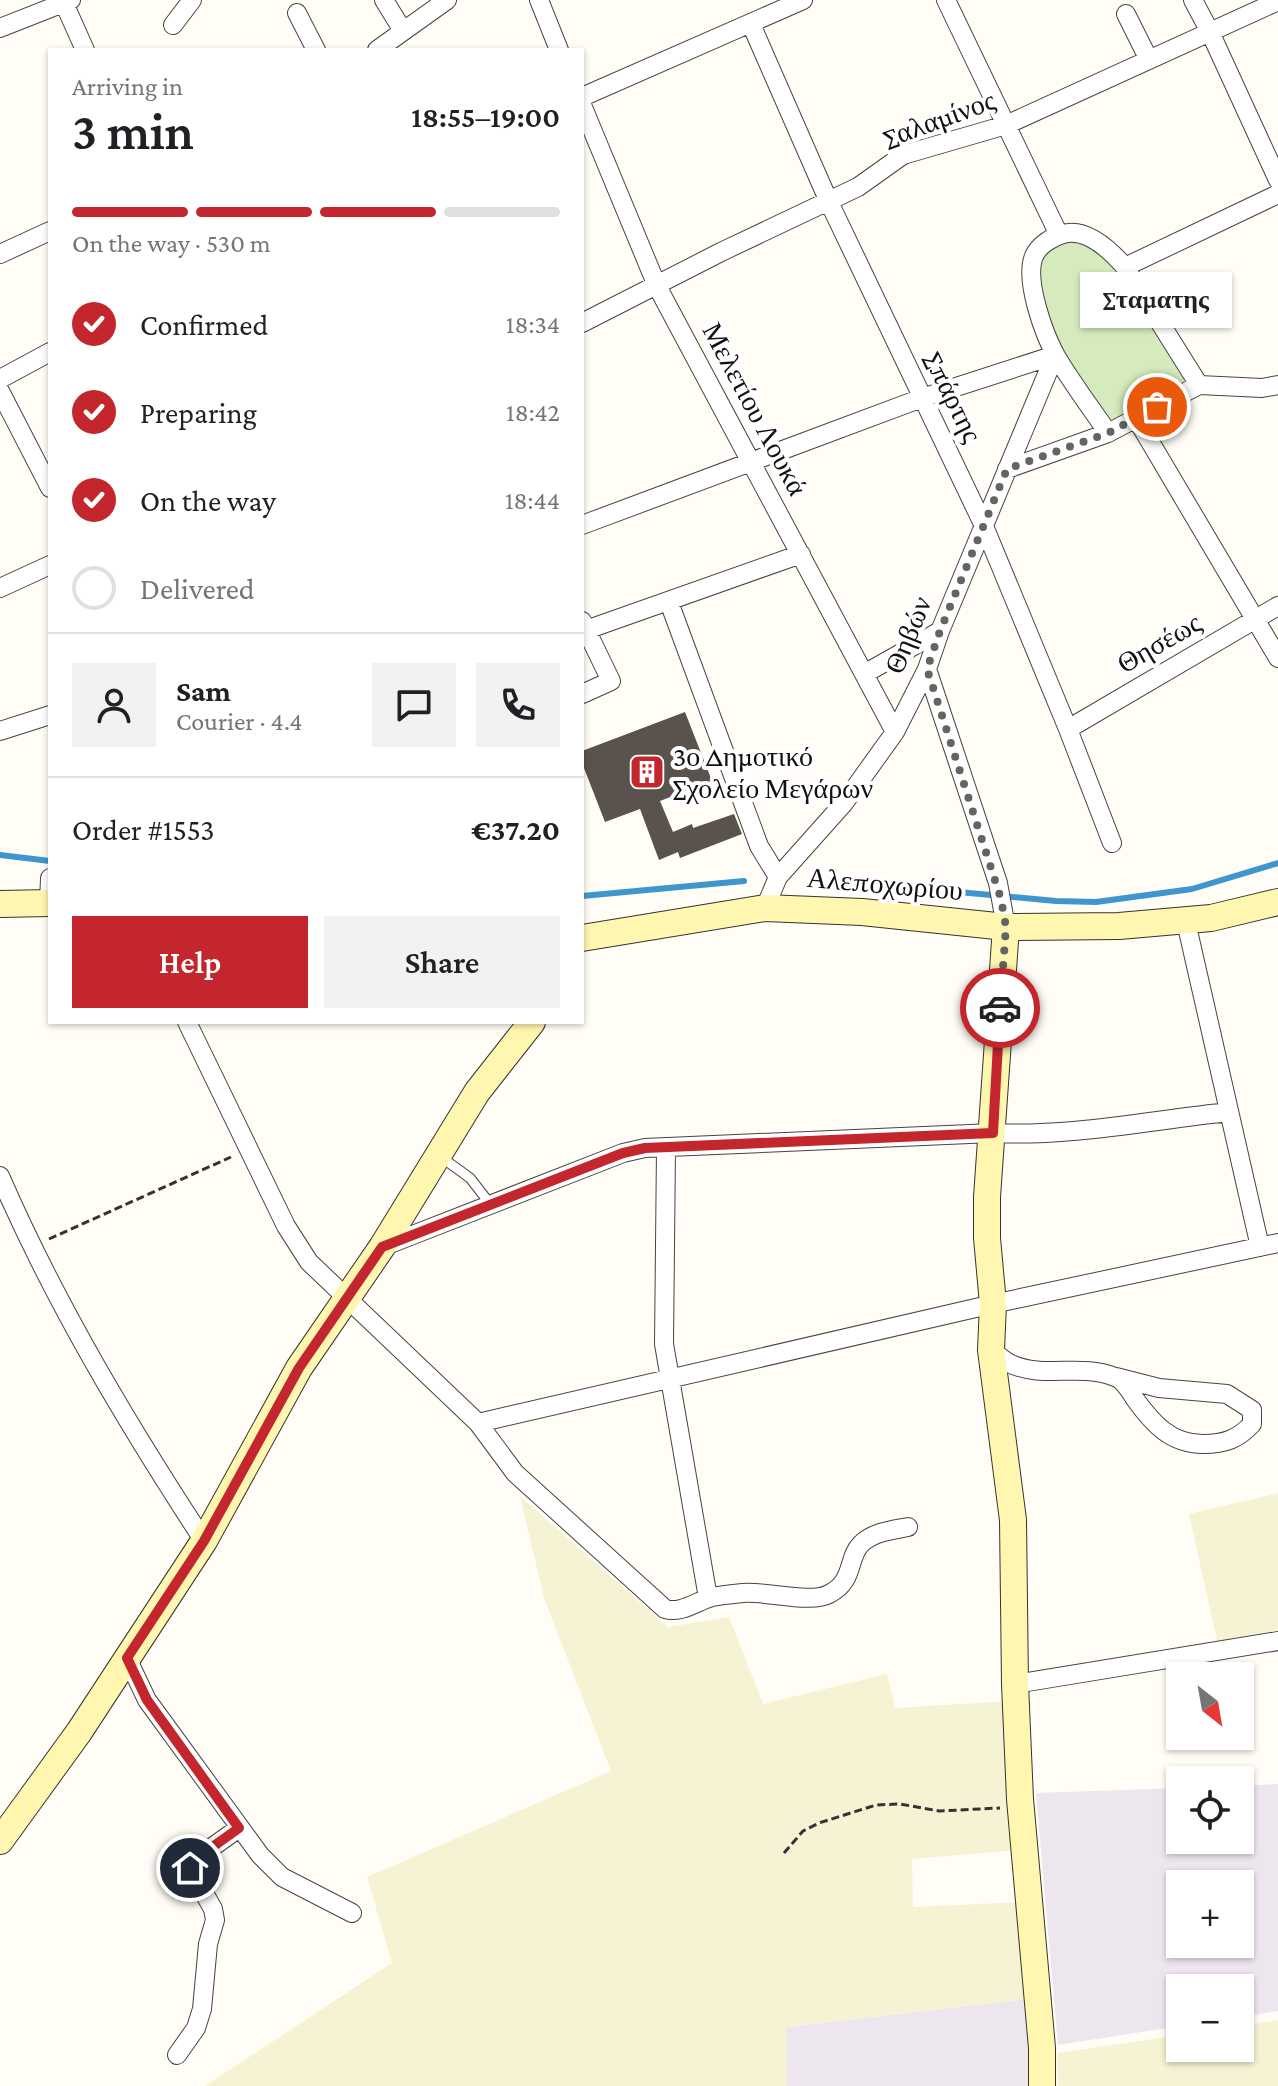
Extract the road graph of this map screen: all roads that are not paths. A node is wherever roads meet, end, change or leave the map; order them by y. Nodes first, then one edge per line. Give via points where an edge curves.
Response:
1 (192, 0) edge
2 (384, 0) edge
3 (447, 0) edge
4 (539, 0) edge
5 (803, 0) edge
6 (946, 0) edge
7 (1193, 0) edge
8 (1278, 1) edge
9 (67, 2) edge
10 (297, 13) dead end
11 (1126, 14) dead end
12 (751, 24) junction
13 (173, 25) dead end
14 (0, 28) edge
15 (403, 31) junction
16 (1210, 32) junction
17 (84, 48) edge
18 (315, 48) edge
19 (380, 48) edge
20 (558, 48) edge
21 (1149, 60) junction
22 (584, 96) edge
23 (584, 110) edge
24 (1006, 125) junction
25 (1278, 180) edge
26 (1278, 194) edge
27 (829, 202) junction
28 (48, 232) edge
29 (1059, 235) junction
30 (0, 254) edge
31 (1125, 267) junction
32 (657, 286) junction
33 (584, 322) edge
34 (48, 353) edge
35 (1055, 355) junction
36 (0, 379) edge
37 (1199, 385) junction
38 (1278, 385) edge
39 (0, 391) edge
40 (922, 398) junction
41 (1136, 418) junction
42 (1108, 433) junction
43 (751, 461) junction
44 (1007, 469) junction
45 (48, 484) edge
46 (584, 524) edge
47 (984, 526) junction
48 (801, 554) junction
49 (48, 566) edge
50 (0, 588) edge
51 (669, 602) junction
52 (1278, 606) edge
53 (1255, 620) junction
54 (584, 625) edge
55 (940, 631) junction
56 (1278, 658) edge
57 (927, 669) junction
58 (864, 674) junction
59 (584, 693) edge
60 (48, 716) edge
61 (1068, 729) junction
62 (0, 731) edge
63 (895, 732) junction
64 (1112, 843) dead end
65 (778, 877) junction
66 (1278, 902) edge
67 (48, 903) edge
68 (0, 904) edge
69 (765, 908) junction
70 (1006, 921) junction
71 (1186, 922) junction
72 (591, 938) edge
73 (188, 1024) edge
74 (530, 1024) edge
75 (1229, 1112) junction
76 (993, 1133) junction
77 (666, 1148) junction
78 (438, 1155) junction
79 (0, 1176) edge
80 (491, 1205) junction
81 (1269, 1245) edge
82 (382, 1247) junction
83 (347, 1299) junction
84 (993, 1304) junction
85 (991, 1350) junction
86 (1116, 1377) junction
87 (670, 1380) junction
88 (478, 1423) junction
89 (908, 1527) dead end
90 (204, 1541) junction
91 (708, 1598) junction
92 (1278, 1641) edge
93 (127, 1658) junction
94 (1015, 1684) junction
95 (239, 1828) junction
96 (0, 1841) edge
97 (352, 1913) dead end
98 (177, 2055) dead end
99 (1042, 2086) edge

1 - 13 street
2 - 15 street
3 - 15 street
4 - 20 street
5 - 12 street
6 - 24 street
7 - 16 street
8 - 16 street, Σαλαμίνος
9 - 14 street
9 - 17 street
10 - 18 street
11 - 21 street
12 - 22 street
12 - 27 street, Σπάρτης
15 - 19 street
16 - 21 street, Σαλαμίνος
16 - 25 street
21 - 24 street, Σαλαμίνος
23 - 32 street, Μελετίου Λουκά
24 - 27 street, Σαλαμίνος via 903,155
24 - 29 street
26 - 31 street
27 - 32 street, Σαλαμίνος
27 - 40 street, Σπάρτης
28 - 30 street
29 - 31 street via 1070,232 1090,239
29 - 35 street via 1035,254 1031,268 1042,323
31 - 37 street
32 - 33 street, Σαλαμίνος
32 - 43 street, Μελετίου Λουκά
34 - 36 street
35 - 40 street
35 - 42 street
35 - 44 street, Θηβών
37 - 38 street
37 - 41 street
39 - 45 street
40 - 43 street
40 - 47 street, Σπάρτης
41 - 42 street
41 - 53 street
42 - 44 street
43 - 46 street
43 - 48 street, Μελετίου Λουκά
44 - 47 street, Θηβών
47 - 55 street, Θηβών
47 - 61 street, Σπάρτης
48 - 51 street
48 - 58 street, Μελετίου Λουκά
49 - 50 street
51 - 54 street
51 - 65 street via 759,846
52 - 53 street, Θησέως
53 - 56 street
53 - 61 street, Θησέως
54 - 59 street via 611,681
55 - 57 street, Θηβών
55 - 58 street
57 - 63 street, Θηβών
57 - 70 street
58 - 63 street, Μελετίου Λουκά
60 - 62 street
61 - 64 street, Σπάρτης
63 - 65 street, Θηβών via 844,803
65 - 69 street, Θηβών
66 - 71 street, Αλεποχωρίου
67 - 68 street
69 - 70 street, Αλεποχωρίου
69 - 72 street, Αλεποχωρίου
70 - 71 street, Αλεποχωρίου via 1119,926
70 - 76 street
71 - 75 street
73 - 83 street via 298,1247
74 - 78 street via 477,1092
75 - 76 street via 1129,1125
75 - 81 street
76 - 77 street
76 - 84 street via 987,1214
77 - 80 street via 623,1153
77 - 87 street via 663,1313
78 - 80 lane via 470,1178
78 - 82 street
79 - 90 street via 33,1247 135,1431
80 - 82 street
81 - 84 street
82 - 83 street
83 - 88 street
83 - 90 street via 299,1368
84 - 85 street
84 - 87 street
85 - 86 street via 1010,1364 1036,1370 1083,1370
85 - 94 street via 1013,1520
86 - 86 street via 1172,1439 1223,1443 1241,1436 1252,1424 1252,1410 1227,1394 1159,1388
87 - 88 street
87 - 91 street
88 - 91 street via 515,1473 665,1609 673,1612
89 - 91 street via 862,1543 848,1576 829,1595 815,1599 758,1592
90 - 93 street
92 - 94 street
93 - 95 street via 147,1700
93 - 96 street
94 - 99 street
95 - 97 street via 282,1877
95 - 98 street via 190,1863 215,1920 202,2009

